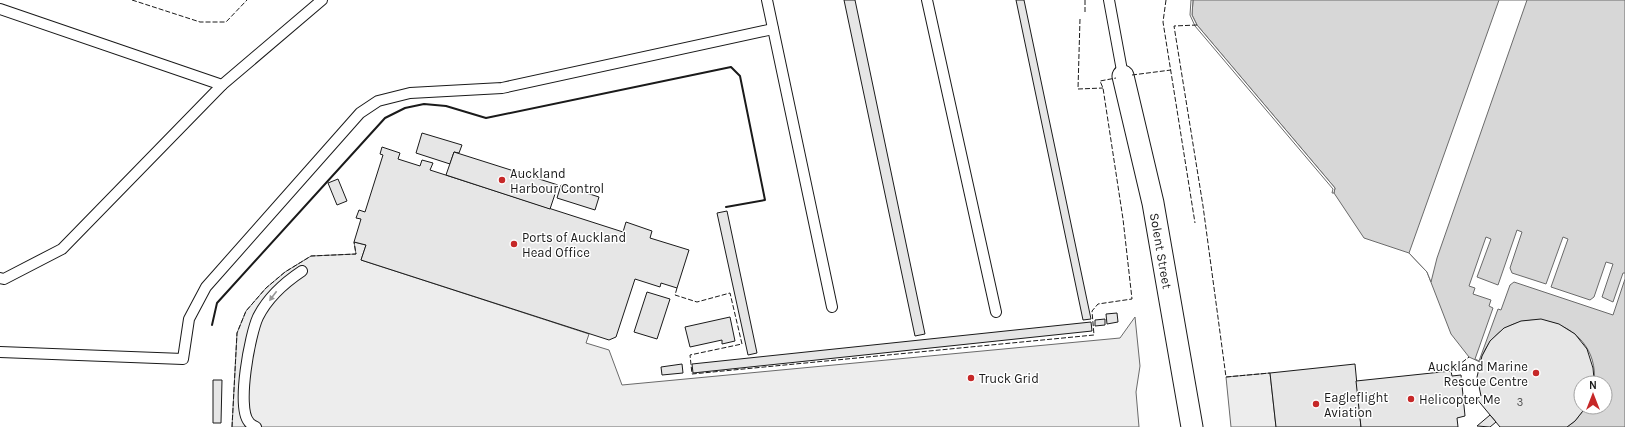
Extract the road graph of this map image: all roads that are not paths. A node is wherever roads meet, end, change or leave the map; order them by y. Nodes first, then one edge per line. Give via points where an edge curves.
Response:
1 (322, 0) edge
2 (768, 0) edge
3 (927, 0) edge
4 (1109, 0) edge
5 (0, 9) edge
6 (774, 29) junction
7 (1123, 76) joint
8 (222, 85) junction
9 (302, 271) dead end
10 (0, 278) edge
11 (832, 307) dead end
12 (996, 312) dead end
13 (0, 352) edge
14 (1187, 425) edge
15 (256, 427) edge

1 - 8 lane
2 - 6 lane
3 - 12 lane
4 - 7 lane
5 - 8 lane
6 - 11 lane
6 - 13 lane via 502,88 410,93 378,101 360,113 206,287 189,319 182,359
7 - 14 street, Solent Street via 1153,203 1184,384
8 - 10 lane via 62,249 4,279
9 -> 15 lane via 275,293 258,318 250,344 245,371 244,410 248,422

